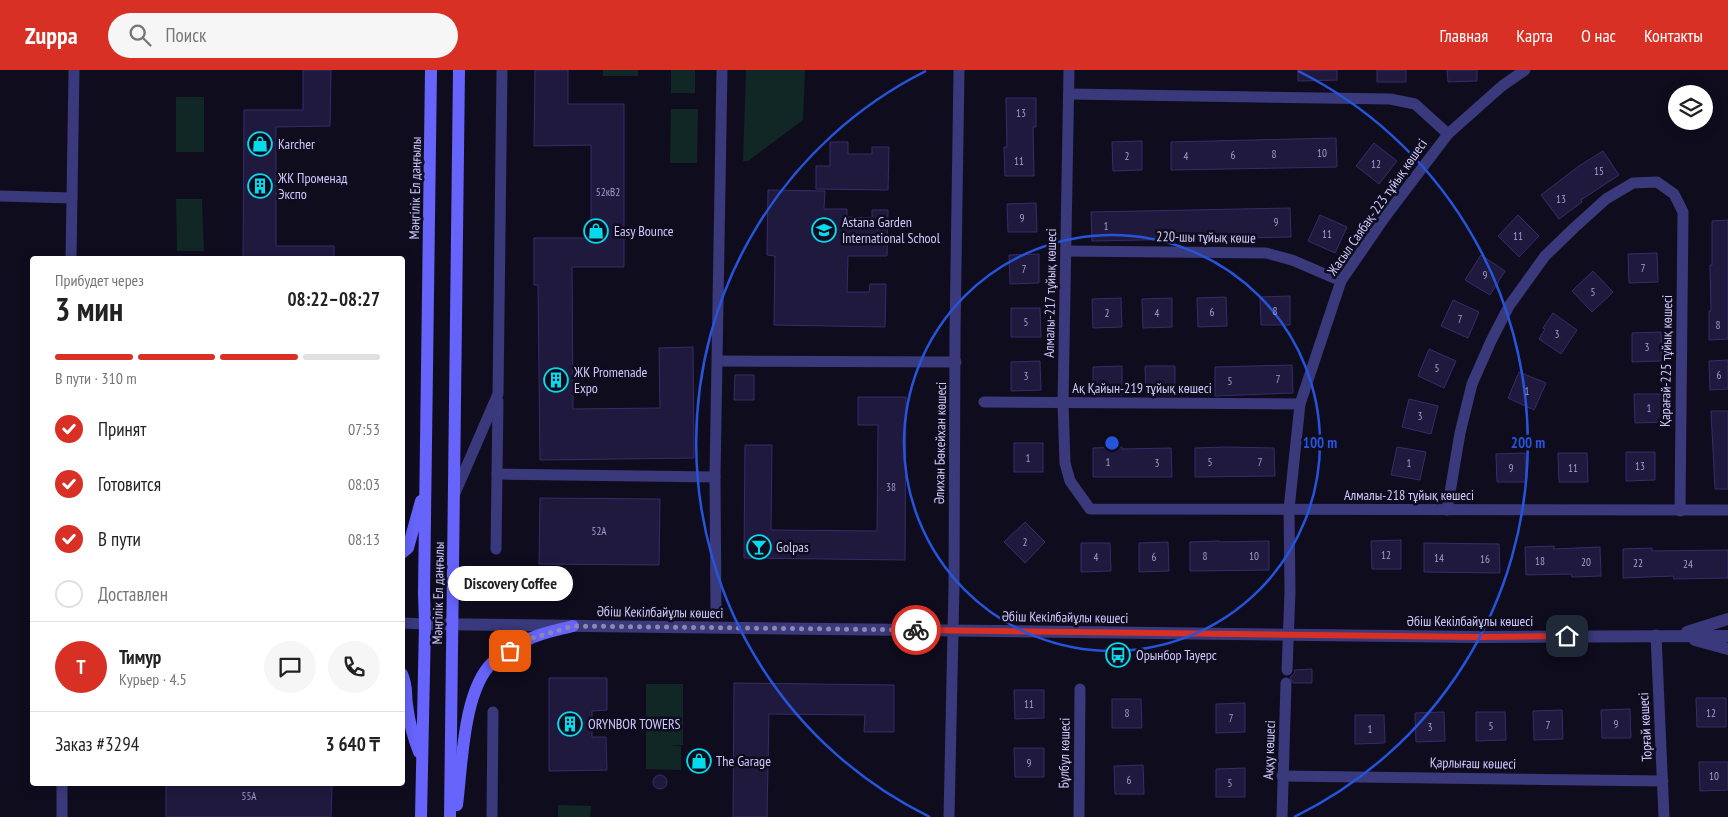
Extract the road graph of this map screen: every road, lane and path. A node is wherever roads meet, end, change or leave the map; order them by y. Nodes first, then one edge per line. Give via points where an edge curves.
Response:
1 (74, 70) edge
2 (431, 70) edge
3 (459, 70) edge
4 (502, 70) edge
5 (722, 70) edge
6 (960, 70) edge
7 (1069, 70) edge
8 (1526, 70) edge
9 (1069, 94) junction
10 (1448, 134) junction
11 (0, 196) edge
12 (72, 198) junction
13 (1066, 251) junction
14 (71, 256) edge
15 (1341, 281) junction
16 (718, 361) junction
17 (956, 362) junction
18 (498, 394) junction
19 (984, 402) dead end
20 (1063, 403) junction
21 (1300, 404) junction
22 (497, 474) junction
23 (715, 477) junction
24 (426, 484) junction
25 (454, 494) junction
26 (1090, 509) joint
27 (1289, 509) junction
28 (1447, 510) junction
29 (1728, 510) edge
30 (1680, 511) junction
31 (496, 549) dead end
32 (405, 551) edge
33 (716, 611) dead end
34 (1728, 619) edge
35 (405, 623) edge
36 (425, 624) junction
37 (453, 624) junction
38 (573, 626) junction
39 (953, 630) junction
40 (1288, 634) junction
41 (1656, 635) junction
42 (1678, 635) junction
43 (1728, 636) edge
44 (1728, 649) edge
45 (1287, 670) dead end
46 (405, 681) edge
47 (1286, 683) dead end
48 (1080, 689) dead end
49 (493, 712) dead end
50 (422, 759) junction
51 (1282, 776) junction
52 (1663, 781) junction
53 (62, 786) edge
54 (62, 817) edge
55 (421, 817) edge
56 (450, 817) edge
57 (455, 817) edge
58 (492, 817) edge
59 (950, 817) edge
60 (1078, 817) edge
61 (1282, 817) edge
62 (1664, 817) edge

1 - 12 street
2 - 24 main road, Мәңгілік Ел даңғылы
3 - 25 main road, Мәңгілік Ел даңғылы
4 - 18 street
5 - 16 street
6 - 17 street, Әлихан Бөкейхан көшесі
7 - 9 street, Алмалы-217 тұйық көшесі
8 - 10 street, Жасыл Саябақ-223 тұйық көшесі via 1502,86
9 - 10 street via 1390,100 1415,104
9 - 13 street, Алмалы-217 тұйық көшесі
10 - 15 street, Жасыл Саябақ-223 тұйық көшесі
11 - 12 street
12 - 14 street
13 - 15 street, 220-шы тұйық көше via 1266,253 1292,260
13 - 20 street, Алмалы-217 тұйық көшесі
15 - 21 street, Жасыл Саябақ-223 тұйық көшесі
16 - 17 street
16 - 23 street
17 - 39 street, Әлихан Бөкейхан көшесі
18 - 22 street
18 - 25 street
19 - 20 street, Ақ Қайын-219 тұйық көшесі
20 - 21 street, Ақ Қайын-219 тұйық көшесі
20 - 26 street, Алмалы-217 тұйық көшесі via 1065,463 1070,481
21 - 27 street, Жасыл Саябақ-223 тұйық көшесі
22 - 23 street
22 - 31 street
23 - 33 street
24 - 32 main road
24 - 36 main road, Мәңгілік Ел даңғылы
25 - 37 main road, Мәңгілік Ел даңғылы
26 - 27 street, Алмалы-218 тұйық көшесі
27 - 28 street, Алмалы-218 тұйық көшесі
27 - 40 street, Жасыл Саябақ-223 тұйық көшесі
28 - 30 street, Алмалы-218 тұйық көшесі
28 - 30 street, Қарағай-225 тұйық көшесі via 1472,384 1509,306 1545,256 1606,200 1633,183 1657,182 1674,194 1683,212
29 - 30 street, Алмалы-218 тұйық көшесі
34 - 42 street
35 - 36 street, Әбіш Кекілбайұлы көшесі
36 - 37 street, Әбіш Кекілбайұлы көшесі
36 - 50 main road, Мәңгілік Ел даңғылы
37 - 38 street, Әбіш Кекілбайұлы көшесі
37 - 56 main road, Мәңгілік Ел даңғылы
38 - 39 street, Әбіш Кекілбайұлы көшесі
38 - 57 main road via 526,640 484,672 467,717
39 - 40 street, Әбіш Кекілбайұлы көшесі
39 - 59 street, Әлихан Бөкейхан көшесі
40 - 41 street, Әбіш Кекілбайұлы көшесі
40 - 45 street
41 - 42 street, Әбіш Кекілбайұлы көшесі
41 - 52 street, Торғай көшесі
42 - 43 street, Әбіш Кекілбайұлы көшесі
42 - 44 street
46 - 50 main road via 413,737
47 - 51 street, Аққу көшесі
48 - 60 street, Бұлбұл көшесі
49 - 58 street
50 - 55 main road, Мәңгілік Ел даңғылы
51 - 52 street, Қарлығаш көшесі
51 - 61 street, Аққу көшесі
52 - 62 street, Торғай көшесі
53 - 54 street

